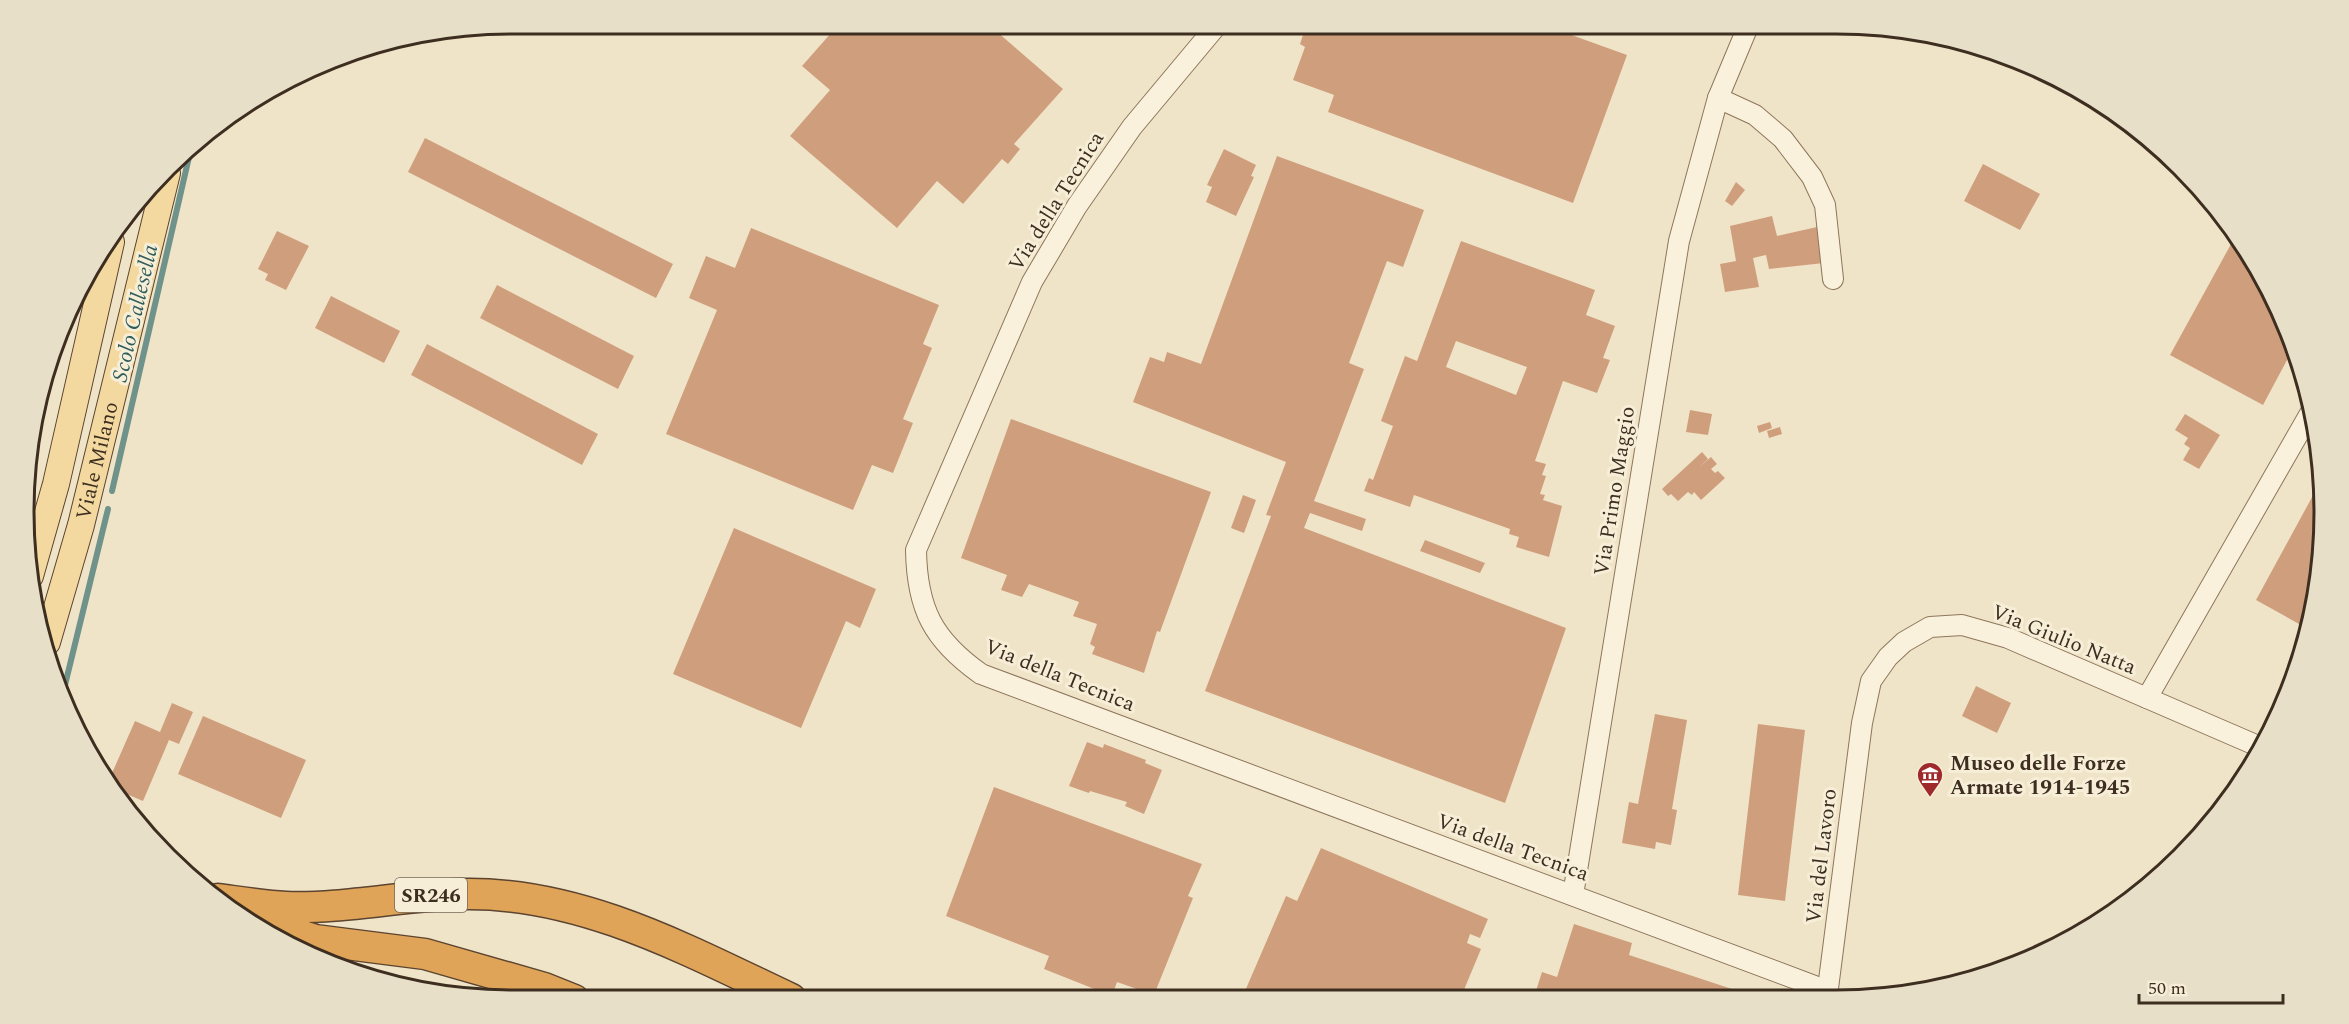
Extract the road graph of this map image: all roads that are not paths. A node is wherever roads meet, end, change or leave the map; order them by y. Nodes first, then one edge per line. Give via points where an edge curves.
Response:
1 (1210, 34) edge
2 (1745, 34) edge
3 (1718, 98) junction
4 (164, 185) edge
5 (107, 259) edge
6 (1833, 279) dead end
7 (2305, 422) edge
8 (37, 552) edge
9 (50, 631) edge
10 (2147, 698) junction
11 (1862, 723) joint
12 (2254, 744) edge
13 (1573, 895) junction
14 (235, 901) edge
15 (273, 926) edge
16 (551, 990) edge
17 (771, 990) edge
18 (1820, 990) edge
19 (1828, 990) edge

1 - 13 street, Via della Tecnica via 1132,126 1077,206 1032,282 916,550 916,574 924,607 936,632 959,658 981,674
2 - 3 street, Via Primo Maggio
3 - 6 street via 1755,115 1783,139 1812,177 1825,205
3 - 13 street, Via Primo Maggio via 1679,241
4 - 9 main road, Viale Milano via 81,525
5 - 8 main road, Viale Milano
7 - 10 street
10 - 11 street, Via Giulio Natta via 2008,638 1962,625 1930,627 1888,657 1871,681
10 - 12 street, Via Giulio Natta
11 - 19 street, Via del Lavoro
13 - 18 street, Via della Tecnica
14 - 17 highway, SR246 via 287,907 465,894 528,898 585,910
15 - 16 highway via 315,940 425,954

